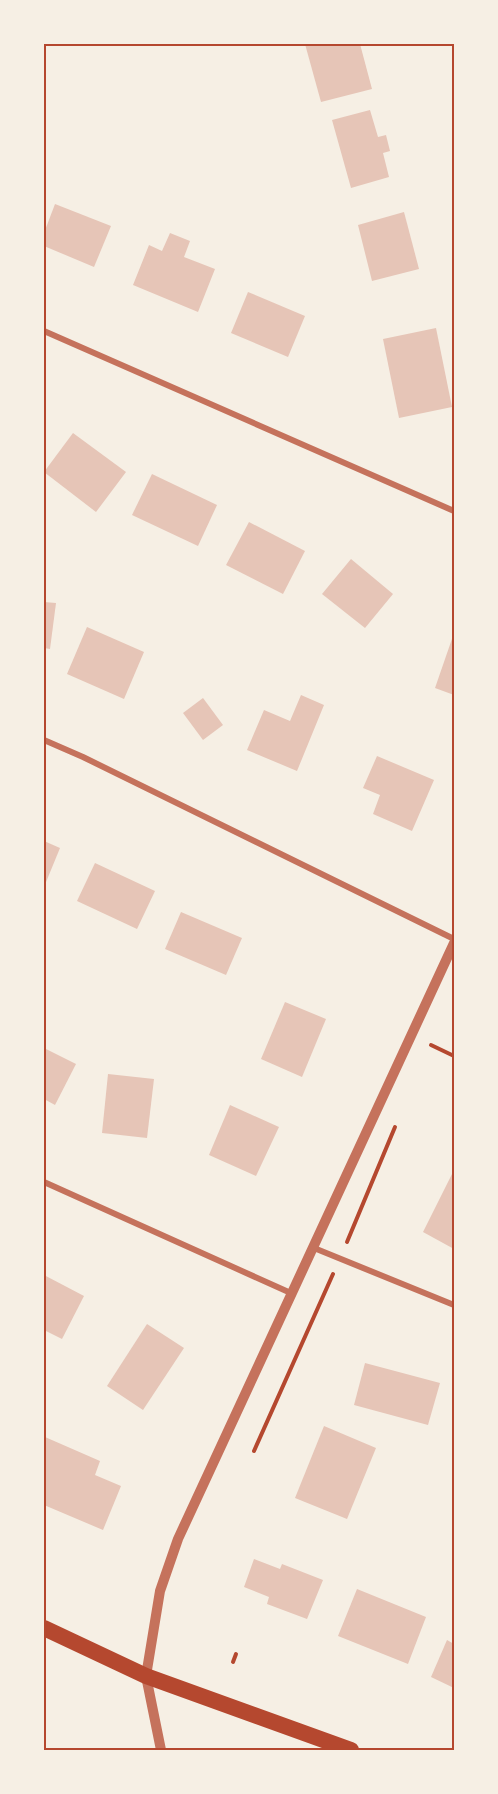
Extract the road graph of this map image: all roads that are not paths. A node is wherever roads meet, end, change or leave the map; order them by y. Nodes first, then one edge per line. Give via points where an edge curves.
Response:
1 (44, 331) edge
2 (454, 511) edge
3 (44, 740) edge
4 (454, 941) edge
5 (44, 1182) edge
6 (314, 1248) junction
7 (294, 1294) junction
8 (454, 1305) edge
9 (44, 1628) edge
10 (146, 1676) junction
11 (161, 1750) edge
12 (351, 1750) edge

1 - 2 street
3 - 4 street
4 - 6 street
5 - 7 street
6 - 7 street
6 - 8 street
7 - 10 street via 178,1539 160,1591
9 - 10 highway
10 - 11 street
10 - 12 highway

